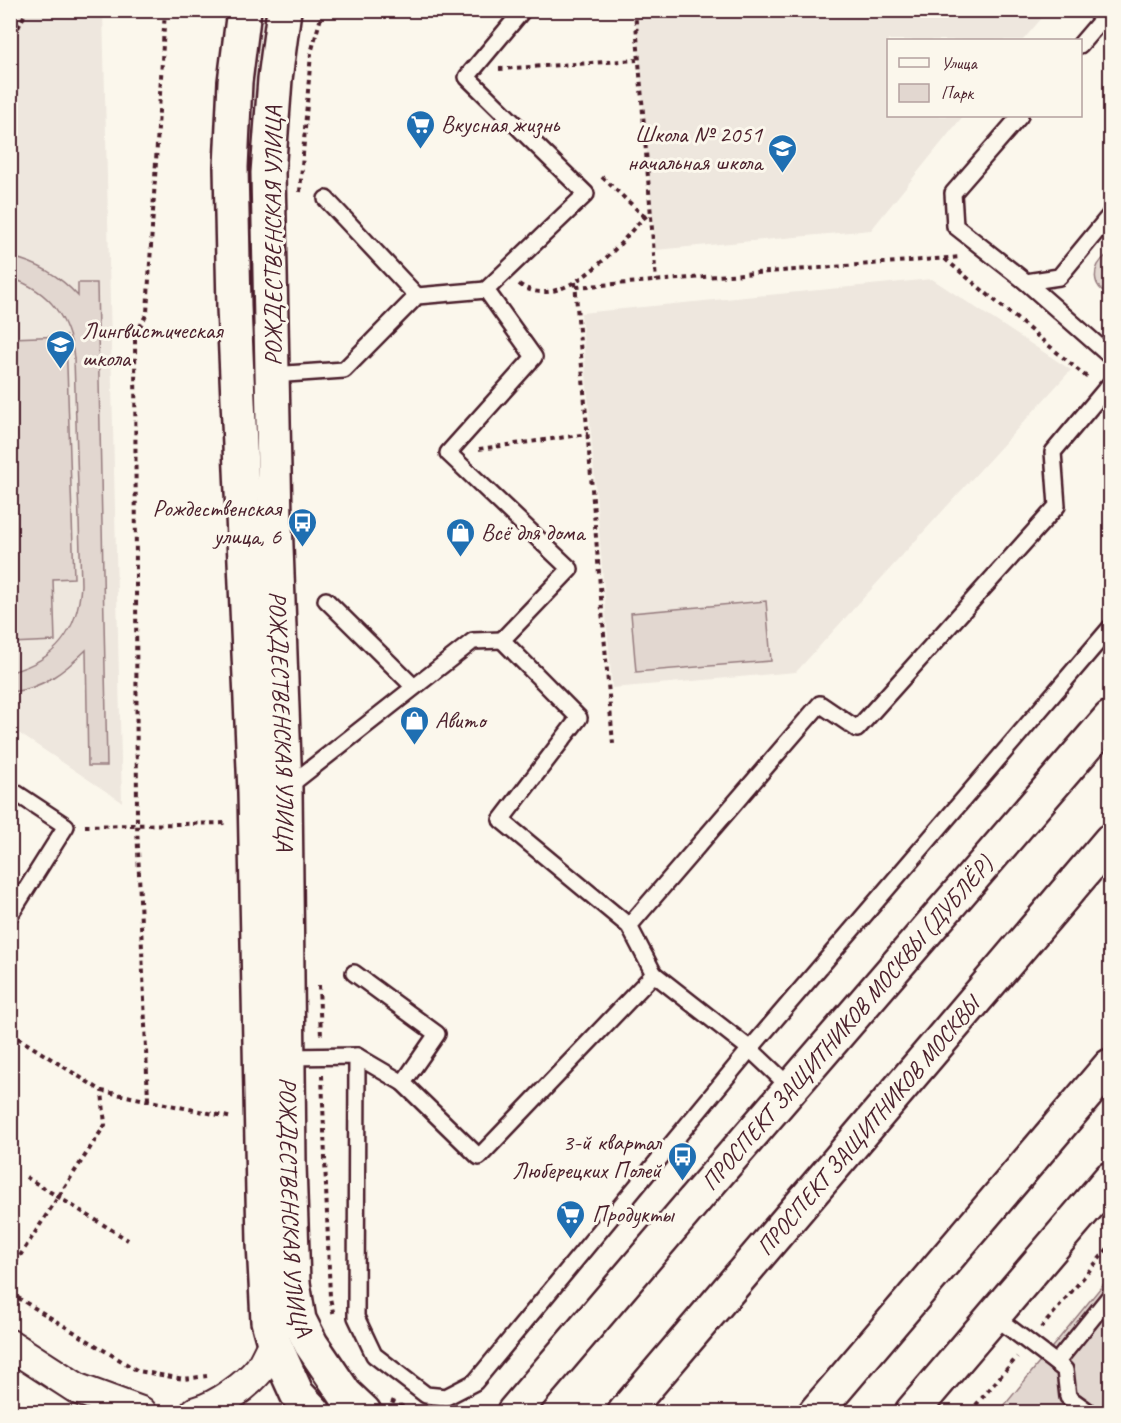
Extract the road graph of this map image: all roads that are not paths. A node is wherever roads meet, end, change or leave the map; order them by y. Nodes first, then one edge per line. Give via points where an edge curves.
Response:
1 (244, 10) edge
2 (284, 10) edge
3 (524, 10) edge
4 (1110, 10) edge
5 (1082, 43) edge
6 (1019, 117) edge
7 (326, 199) dead end
8 (1110, 215) edge
9 (1026, 282) junction
10 (486, 290) junction
11 (417, 296) junction
12 (1110, 356) edge
13 (272, 375) junction
14 (1107, 387) edge
15 (326, 600) dead end
16 (1110, 628) edge
17 (502, 640) junction
18 (414, 687) junction
19 (1110, 718) edge
20 (10, 789) edge
21 (285, 789) junction
22 (1110, 841) edge
23 (10, 915) edge
24 (629, 926) junction
25 (354, 973) dead end
26 (654, 974) junction
27 (750, 1049) junction
28 (357, 1056) junction
29 (288, 1057) junction
30 (1110, 1065) edge
31 (403, 1083) junction
32 (791, 1088) junction
33 (1110, 1179) edge
34 (1110, 1296) edge
35 (994, 1316) junction
36 (274, 1343) junction
37 (10, 1346) edge
38 (1056, 1363) junction
39 (374, 1404) edge
40 (141, 1413) edge
41 (196, 1413) edge
42 (314, 1413) edge
43 (514, 1413) edge
44 (625, 1413) edge
45 (816, 1413) edge
46 (912, 1413) edge
47 (1089, 1413) edge

1 - 36 street, РОЖДЕСТВЕНСКАЯ УЛИЦА via 235,82 232,190 255,792 264,1243 268,1321
2 - 13 street, РОЖДЕСТВЕНСКАЯ УЛИЦА via 268,173
3 - 10 lane via 466,77 586,194
4 - 5 lane
6 - 9 lane via 953,193 956,226
7 - 11 lane
8 - 9 lane via 1059,277
9 - 12 lane
10 - 11 lane
10 - 17 lane via 534,357 448,453 570,569
11 - 13 lane via 344,370
13 - 21 street, РОЖДЕСТВЕНСКАЯ УЛИЦА
14 - 24 lane via 1053,452 1057,506 857,729 820,704
15 - 18 lane
16 - 27 lane
17 - 18 lane via 473,641
17 - 24 lane via 579,718 501,820
18 - 21 lane
19 - 32 street, ПРОСПЕКТ ЗАЩИТНИКОВ МОСКВЫ (ДУБЛЁР)
20 - 23 lane via 66,826
21 - 29 street, РОЖДЕСТВЕНСКАЯ УЛИЦА
22 - 44 street, ПРОСПЕКТ ЗАЩИТНИКОВ МОСКВЫ
24 - 26 lane
25 - 31 lane via 437,1034
26 - 27 lane
26 - 31 lane via 479,1157
27 - 28 lane via 475,1382 446,1397 426,1395 375,1355 356,1317
27 - 32 lane
28 - 29 lane
28 - 31 lane
29 - 39 street, РОЖДЕСТВЕНСКАЯ УЛИЦА via 293,1283 299,1320 345,1394
30 - 45 street
32 - 43 street, ПРОСПЕКТ ЗАЩИТНИКОВ МОСКВЫ (ДУБЛЁР)
33 - 35 street
34 - 38 lane
35 - 38 lane
35 - 46 street
36 - 41 street via 260,1369 239,1390
36 - 42 street, РОЖДЕСТВЕНСКАЯ УЛИЦА via 297,1394
37 - 40 street via 78,1389
38 - 47 lane via 1065,1370 1068,1397

